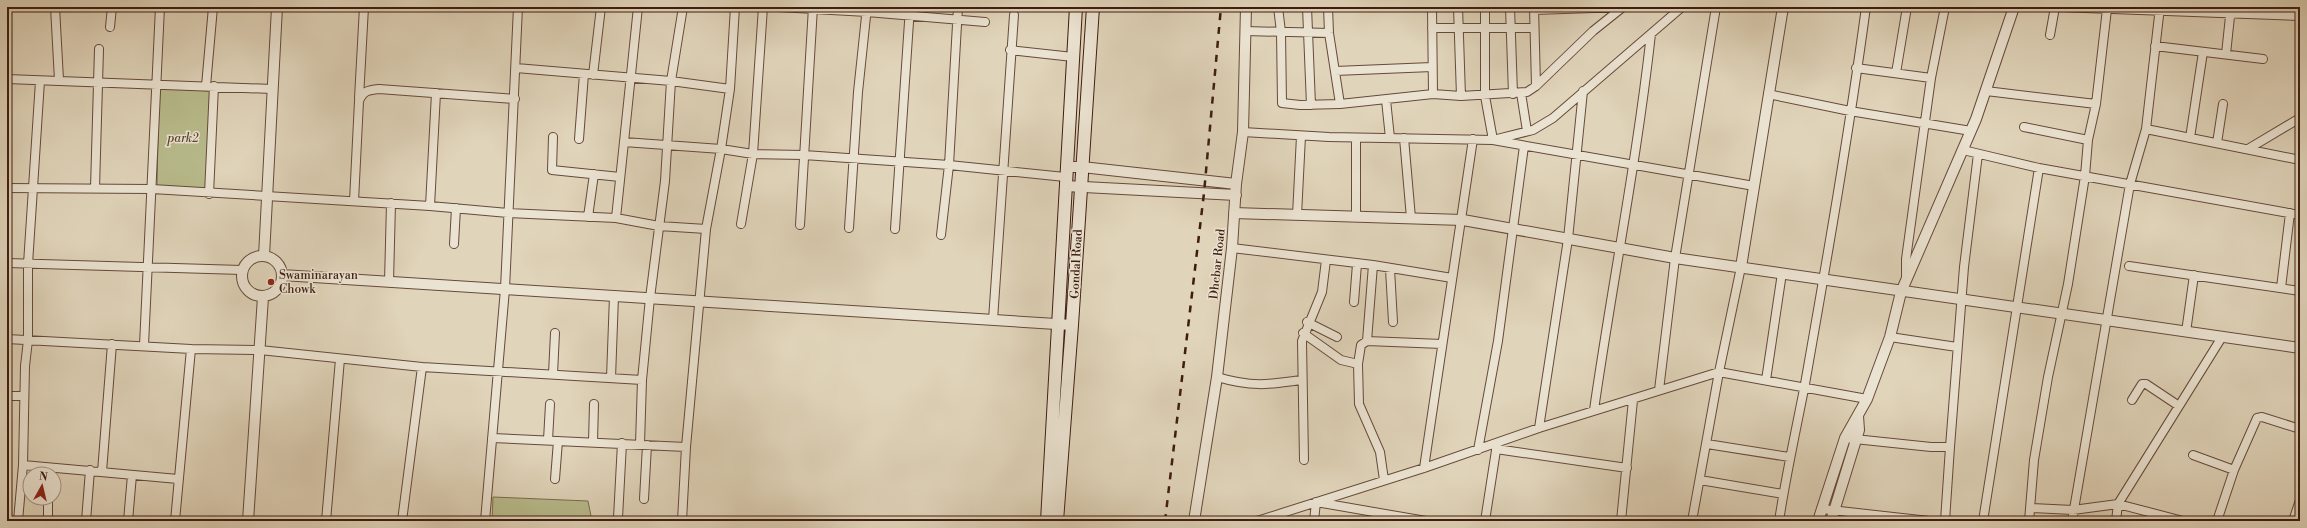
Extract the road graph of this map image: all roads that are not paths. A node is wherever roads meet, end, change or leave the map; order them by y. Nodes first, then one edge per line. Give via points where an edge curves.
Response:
1 (55, 7) edge
2 (112, 7) edge
3 (160, 7) edge
4 (213, 7) edge
5 (277, 7) edge
6 (364, 7) edge
7 (518, 7) edge
8 (601, 7) edge
9 (638, 7) edge
10 (683, 7) edge
11 (735, 7) edge
12 (763, 7) edge
13 (778, 7) edge
14 (958, 7) edge
15 (1076, 7) edge
16 (1093, 7) edge
17 (1246, 7) edge
18 (1278, 7) edge
19 (1307, 7) edge
20 (1328, 7) edge
21 (1432, 7) edge
22 (1458, 7) edge
23 (1485, 7) edge
24 (1510, 7) edge
25 (1623, 7) edge
26 (1682, 7) edge
27 (1716, 7) edge
28 (1782, 7) edge
29 (1866, 7) edge
30 (1907, 7) edge
31 (1945, 7) edge
32 (2014, 7) edge
33 (2055, 7) edge
34 (2058, 7) edge
35 (813, 8) edge
36 (1534, 8) edge
37 (867, 9) edge
38 (2107, 9) junction
39 (2160, 9) edge
40 (909, 11) edge
41 (2231, 11) edge
42 (2277, 11) edge
43 (1014, 15) dead end
44 (2300, 16) edge
45 (958, 19) junction
46 (985, 22) dead end
47 (110, 27) dead end
48 (1432, 28) junction
49 (1459, 28) junction
50 (1486, 28) junction
51 (1511, 28) junction
52 (1534, 28) junction
53 (1245, 31) junction
54 (1281, 32) junction
55 (1308, 32) junction
56 (1329, 33) junction
57 (1651, 34) junction
58 (2050, 35) dead end
59 (2156, 46) junction
60 (99, 48) dead end
61 (1010, 50) junction
62 (2203, 52) junction
63 (2226, 54) junction
64 (1073, 57) junction
65 (2263, 58) dead end
66 (1432, 67) junction
67 (516, 68) junction
68 (1856, 68) junction
69 (1335, 71) junction
70 (1896, 73) junction
71 (589, 75) junction
72 (630, 78) junction
73 (1931, 78) junction
74 (7, 79) edge
75 (59, 80) junction
76 (40, 81) junction
77 (98, 81) junction
78 (672, 81) junction
79 (156, 84) junction
80 (210, 86) junction
81 (1536, 86) junction
82 (272, 89) junction
83 (730, 89) junction
84 (1583, 91) junction
85 (1986, 91) junction
86 (436, 93) junction
87 (1517, 93) junction
88 (1433, 94) junction
89 (1768, 94) junction
90 (1461, 96) junction
91 (1485, 96) junction
92 (515, 99) junction
93 (1386, 100) junction
94 (359, 101) junction
95 (1340, 104) junction
96 (2096, 104) junction
97 (2223, 104) dead end
98 (1311, 105) junction
99 (1850, 111) junction
100 (2300, 118) edge
101 (1925, 124) junction
102 (2024, 127) dead end
103 (2146, 130) junction
104 (1527, 131) junction
105 (1971, 131) junction
106 (1243, 132) junction
107 (1301, 136) junction
108 (553, 137) dead end
109 (1356, 138) junction
110 (1390, 138) junction
111 (1404, 138) junction
112 (2190, 138) junction
113 (579, 139) dead end
114 (1474, 139) junction
115 (1493, 140) junction
116 (2088, 140) junction
117 (624, 142) junction
118 (2217, 143) junction
119 (667, 146) junction
120 (1524, 146) junction
121 (721, 149) junction
122 (2248, 149) junction
123 (1963, 150) junction
124 (753, 154) junction
125 (1575, 154) junction
126 (1978, 154) junction
127 (804, 155) junction
128 (853, 159) junction
129 (2300, 160) edge
130 (900, 162) junction
131 (1633, 164) junction
132 (949, 165) junction
133 (1082, 167) junction
134 (2039, 168) junction
135 (1003, 171) junction
136 (594, 174) junction
137 (1689, 174) junction
138 (2085, 176) junction
139 (620, 177) junction
140 (1065, 177) junction
141 (1236, 184) junction
142 (2130, 184) junction
143 (34, 186) junction
144 (1081, 186) junction
145 (1754, 186) junction
146 (7, 188) edge
147 (95, 188) junction
148 (152, 189) junction
149 (209, 194) junction
150 (1236, 195) junction
151 (267, 197) junction
152 (354, 201) junction
153 (391, 203) junction
154 (430, 206) junction
155 (456, 208) junction
156 (2290, 213) junction
157 (508, 214) junction
158 (1234, 214) junction
159 (1297, 215) junction
160 (2300, 215) edge
161 (1356, 216) junction
162 (588, 217) junction
163 (616, 218) junction
164 (1411, 218) junction
165 (1463, 220) junction
166 (741, 224) dead end
167 (800, 225) dead end
168 (659, 226) junction
169 (706, 228) junction
170 (849, 228) dead end
171 (895, 229) dead end
172 (1513, 230) junction
173 (941, 235) dead end
174 (1568, 239) junction
175 (454, 244) dead end
176 (1232, 248) junction
177 (1621, 250) junction
178 (264, 256) junction
179 (1675, 258) junction
180 (1326, 260) junction
181 (7, 263) edge
182 (28, 264) junction
183 (1357, 264) junction
184 (1373, 265) junction
185 (2129, 266) dead end
186 (1741, 267) junction
187 (148, 268) junction
188 (1390, 269) junction
189 (242, 270) junction
190 (1782, 273) junction
191 (2194, 275) junction
192 (282, 276) junction
193 (1452, 278) junction
194 (1823, 279) junction
195 (1906, 281) junction
196 (389, 282) junction
197 (2281, 288) junction
198 (505, 289) junction
199 (2300, 291) edge
200 (1901, 292) junction
201 (614, 296) junction
202 (263, 297) junction
203 (650, 298) junction
204 (1961, 300) junction
205 (700, 302) junction
206 (1354, 302) dead end
207 (2016, 308) junction
208 (2063, 314) junction
209 (993, 320) junction
210 (2106, 320) junction
211 (1308, 322) junction
212 (1393, 322) dead end
213 (1058, 324) junction
214 (1072, 325) junction
215 (2186, 332) junction
216 (1303, 333) junction
217 (555, 334) dead end
218 (1337, 337) dead end
219 (1890, 337) junction
220 (2222, 337) junction
221 (7, 339) edge
222 (28, 340) junction
223 (1367, 341) junction
224 (112, 344) junction
225 (144, 344) junction
226 (1442, 344) junction
227 (1957, 347) junction
228 (2300, 348) edge
229 (191, 349) junction
230 (260, 350) junction
231 (340, 359) junction
232 (1358, 364) junction
233 (422, 366) junction
234 (498, 370) junction
235 (1719, 372) junction
236 (553, 374) junction
237 (1217, 377) junction
238 (611, 378) junction
239 (642, 380) junction
240 (1301, 380) junction
241 (1766, 380) junction
242 (1804, 386) junction
243 (1659, 390) junction
244 (7, 396) edge
245 (24, 396) junction
246 (1867, 399) junction
247 (1633, 400) junction
248 (2132, 400) dead end
249 (550, 404) dead end
250 (594, 404) dead end
251 (2179, 406) junction
252 (1594, 410) junction
253 (1858, 416) junction
254 (1538, 428) junction
255 (2300, 429) edge
256 (492, 438) junction
257 (1845, 438) junction
258 (1856, 439) junction
259 (548, 440) junction
260 (558, 441) junction
261 (593, 442) junction
262 (622, 444) junction
263 (643, 444) junction
264 (1707, 444) junction
265 (1497, 446) junction
266 (686, 447) junction
267 (1950, 447) junction
268 (1478, 450) junction
269 (2193, 455) dead end
270 (1789, 457) junction
271 (1304, 460) dead end
272 (23, 465) junction
273 (28, 466) edge
274 (1424, 468) junction
275 (1627, 468) junction
276 (62, 470) edge
277 (90, 470) junction
278 (2234, 470) junction
279 (102, 472) junction
280 (132, 475) junction
281 (178, 479) junction
282 (555, 479) dead end
283 (1384, 480) junction
284 (1700, 480) junction
285 (1783, 494) junction
286 (644, 499) dead end
287 (2300, 500) edge
288 (1316, 502) junction
289 (2118, 504) junction
290 (48, 506) edge
291 (2032, 508) junction
292 (1822, 509) junction
293 (1834, 510) junction
294 (2073, 510) junction
295 (618, 518) dead end
296 (1398, 519) edge
297 (18, 521) edge
298 (48, 521) edge
299 (86, 521) edge
300 (128, 521) edge
301 (175, 521) edge
302 (248, 521) edge
303 (326, 521) edge
304 (402, 521) edge
305 (484, 521) edge
306 (682, 521) edge
307 (1046, 521) edge
308 (1057, 521) edge
309 (1194, 521) edge
310 (1257, 521) edge
311 (1314, 521) edge
312 (1426, 521) edge
313 (1486, 521) edge
314 (1621, 521) edge
315 (1692, 521) edge
316 (1779, 521) edge
317 (1818, 521) edge
318 (1831, 521) edge
319 (1929, 521) edge
320 (1945, 521) edge
321 (1983, 521) edge
322 (2029, 521) edge
323 (2072, 521) edge
324 (2116, 521) edge
325 (2183, 521) edge
326 (2217, 521) edge
327 (2293, 521) edge

1 - 75 street
2 - 47 street
3 - 79 street
4 - 80 street
5 - 82 street
6 - 94 street
7 - 67 street
8 - 71 street
9 - 72 street
10 - 78 street
11 - 83 street
12 - 124 street
13 - 35 street
14 - 45 street
15 - 64 main road, Gondal Road
16 - 133 main road, Gondal Road
17 - 53 street, Dhebar Road
18 - 54 street
19 - 55 street
20 - 56 street
21 - 48 street
22 - 49 street
23 - 50 street
24 - 51 street
25 - 36 street
25 - 81 street via 1593,31
26 - 57 street
27 - 137 street
28 - 89 street
29 - 68 street
30 - 70 street
31 - 73 street
32 - 85 street
33 - 58 street
34 - 38 street
35 - 37 street
35 - 127 street
36 - 52 street
37 - 40 street
37 - 128 street
38 - 39 street
38 - 96 street
39 - 41 street
39 - 59 street
40 - 45 street
40 - 130 street
41 - 42 street
41 - 63 street
42 - 44 street
43 - 61 street
45 - 46 street
45 - 132 street
48 - 49 street
48 - 66 street
49 - 50 street
49 - 90 street
50 - 51 street
50 - 91 street
51 - 52 street
51 - 87 street
52 - 81 street
53 - 54 street
53 - 106 street, Dhebar Road
54 - 55 street
54 - 98 street via 1282,103
55 - 56 street
55 - 98 street
56 - 69 street
57 - 84 street
57 - 131 street
59 - 62 street
59 - 103 street
60 - 77 street
61 - 64 street
61 - 135 street
62 - 63 street
62 - 112 street
63 - 65 street
64 - 140 main road, Gondal Road
66 - 69 street
66 - 88 street
67 - 71 street
67 - 92 street
68 - 70 street
68 - 99 street
69 - 95 street
70 - 73 street
71 - 72 street
71 - 113 street
72 - 78 street
72 - 117 street
73 - 101 street
74 - 76 street
75 - 76 street
75 - 77 street
76 - 143 street
77 - 79 street
77 - 147 street
78 - 83 street
78 - 119 street
79 - 80 street
79 - 148 street
80 - 82 street
80 - 149 street
81 - 87 street
82 - 151 street
83 - 121 street
84 - 104 street via 1544,125
84 - 125 street
85 - 96 street
85 - 105 street
86 - 92 street
86 - 94 street via 369,90 362,93
86 - 154 street
87 - 91 street
87 - 104 street
88 - 90 street
88 - 93 street
89 - 99 street
89 - 145 street
90 - 91 street
91 - 115 street
92 - 157 street
93 - 95 street
93 - 110 street
94 - 152 street
95 - 98 street
96 - 116 street
97 - 118 street
99 - 101 street
99 - 194 street
100 - 122 street
101 - 105 street
101 - 195 street via 1906,259
102 - 116 street
103 - 112 street
103 - 142 street
104 - 115 street
105 - 123 street
106 - 107 street
106 - 141 street, Dhebar Road
107 - 109 street
107 - 159 street
108 - 136 street via 552,170
109 - 110 street
109 - 161 street
110 - 111 street
111 - 114 street
111 - 164 street
112 - 118 street
114 - 115 street
114 - 165 street
115 - 120 street
116 - 138 street
117 - 119 street
117 - 139 street
118 - 122 street
119 - 121 street
119 - 168 street
120 - 125 street
120 - 172 street
121 - 124 street
121 - 169 street
122 - 129 street
123 - 126 street
123 - 195 street
124 - 127 street
124 - 166 street
125 - 131 street
125 - 174 street
126 - 134 street
126 - 204 street
127 - 128 street
127 - 167 street
128 - 130 street
128 - 170 street
130 - 132 street
130 - 171 street
131 - 137 street
131 - 177 street
132 - 135 street
132 - 173 street
133 - 140 street
133 - 141 street
133 - 144 main road, Gondal Road
134 - 138 street
134 - 207 street
135 - 140 street
135 - 209 street
136 - 139 street
136 - 162 street
137 - 145 street
137 - 179 street
138 - 142 street
138 - 208 street
139 - 163 street
140 - 144 street
140 - 213 main road, Gondal Road
141 - 150 street, Dhebar Road
142 - 156 street
142 - 210 street
143 - 146 street
143 - 147 street
143 - 182 street
144 - 150 street
144 - 214 main road, Gondal Road
145 - 186 street
147 - 148 street
148 - 149 street
148 - 187 street
149 - 151 street
150 - 158 street, Dhebar Road
151 - 152 street
151 - 178 street
152 - 153 street
153 - 154 street
153 - 196 street
154 - 155 street
155 - 157 street
155 - 175 street
156 - 160 street
156 - 197 street
157 - 162 street
157 - 198 street
158 - 159 street
158 - 176 street, Dhebar Road
159 - 161 street
161 - 164 street
162 - 163 street
163 - 168 street
164 - 165 street
165 - 172 street
165 - 193 street
168 - 169 street
168 - 203 street
169 - 205 street
172 - 174 street
172 - 268 street via 1498,341
174 - 177 street
174 - 254 street
176 - 180 street
176 - 237 street, Dhebar Road
177 - 179 street
177 - 252 street
178 - 189 street via 250,259
178 - 192 street via 279,264
179 - 186 street
179 - 243 street
180 - 183 street
180 - 211 street via 1319,300
181 - 182 street
182 - 187 street
182 - 222 street
183 - 184 street
183 - 206 street
184 - 188 street
184 - 223 street
185 - 191 street
186 - 190 street
186 - 235 street
187 - 189 street
187 - 225 street
188 - 193 street
188 - 212 street
189 - 202 street via 243,285 248,292
190 - 194 street
190 - 241 street
191 - 197 street
191 - 215 street
192 - 196 street
192 - 202 street via 278,289 272,295
193 - 226 street
194 - 200 street
194 - 242 street
195 - 200 street
196 - 198 street
197 - 199 street
198 - 201 street
198 - 234 street
200 - 204 street
200 - 219 street
201 - 203 street
201 - 238 street
202 - 230 street
203 - 205 street
203 - 239 street
204 - 207 street
204 - 227 street
205 - 209 street
205 - 266 street
207 - 208 street
207 - 321 street
208 - 210 street
208 - 291 street via 2048,377 2034,460
209 - 213 street
210 - 215 street
210 - 294 street
211 - 216 street
211 - 218 street
213 - 214 street
213 - 307 main road, Gondal Road
214 - 308 main road, Gondal Road
215 - 220 street
216 - 232 street via 1341,360
216 - 240 street
217 - 236 street
219 - 227 street
219 - 246 street
220 - 228 street
220 - 251 street
221 - 222 street
222 - 224 street
222 - 245 street
223 - 226 street
223 - 232 street via 1361,345
224 - 225 street
224 - 279 street
225 - 229 street
226 - 274 street
227 - 267 street
229 - 230 street
229 - 281 street
230 - 231 street
230 - 302 street
231 - 233 street
231 - 303 street
232 - 283 street via 1359,404 1380,452
233 - 234 street
233 - 304 street
234 - 236 street
234 - 256 street
235 - 241 street
235 - 243 street
235 - 264 street
236 - 238 street
237 - 240 street via 1249,385 1271,385
237 - 309 street, Dhebar Road
238 - 239 street
239 - 263 street
240 - 271 street
241 - 242 street
242 - 246 street
242 - 270 street
243 - 247 street
244 - 245 street
245 - 272 street
246 - 253 street
247 - 252 street
247 - 275 street
248 - 251 street via 2142,384 2146,384
249 - 259 street
250 - 261 street
251 - 289 street
252 - 254 street
253 - 257 street
253 - 258 street via 1859,430
254 - 265 street
255 - 278 street via 2262,416 2257,418
256 - 259 street
256 - 305 street
257 - 258 street
257 - 292 street
258 - 267 street
258 - 293 street
259 - 260 street
260 - 261 street
260 - 282 street
261 - 262 street
262 - 263 street
262 - 295 street
263 - 266 street
263 - 286 street
264 - 270 street
264 - 284 street
265 - 268 street
265 - 275 street
265 - 313 street
266 - 306 street
267 - 320 street
268 - 274 street
269 - 278 street
270 - 285 street
272 - 273 street
272 - 297 street
274 - 283 street
275 - 314 street
276 - 277 street
277 - 279 street
277 - 299 street
278 - 326 street
279 - 280 street
280 - 281 street
280 - 300 street
281 - 301 street
283 - 288 street
284 - 285 street
284 - 315 street
285 - 316 street
287 - 327 street
288 - 296 street
288 - 310 street
288 - 311 street
289 - 294 street
289 - 324 street
289 - 325 street
290 - 298 street
291 - 294 street
291 - 322 street
292 - 293 street
292 - 317 street
293 - 318 street
293 - 319 street
294 - 323 street
296 - 312 street

